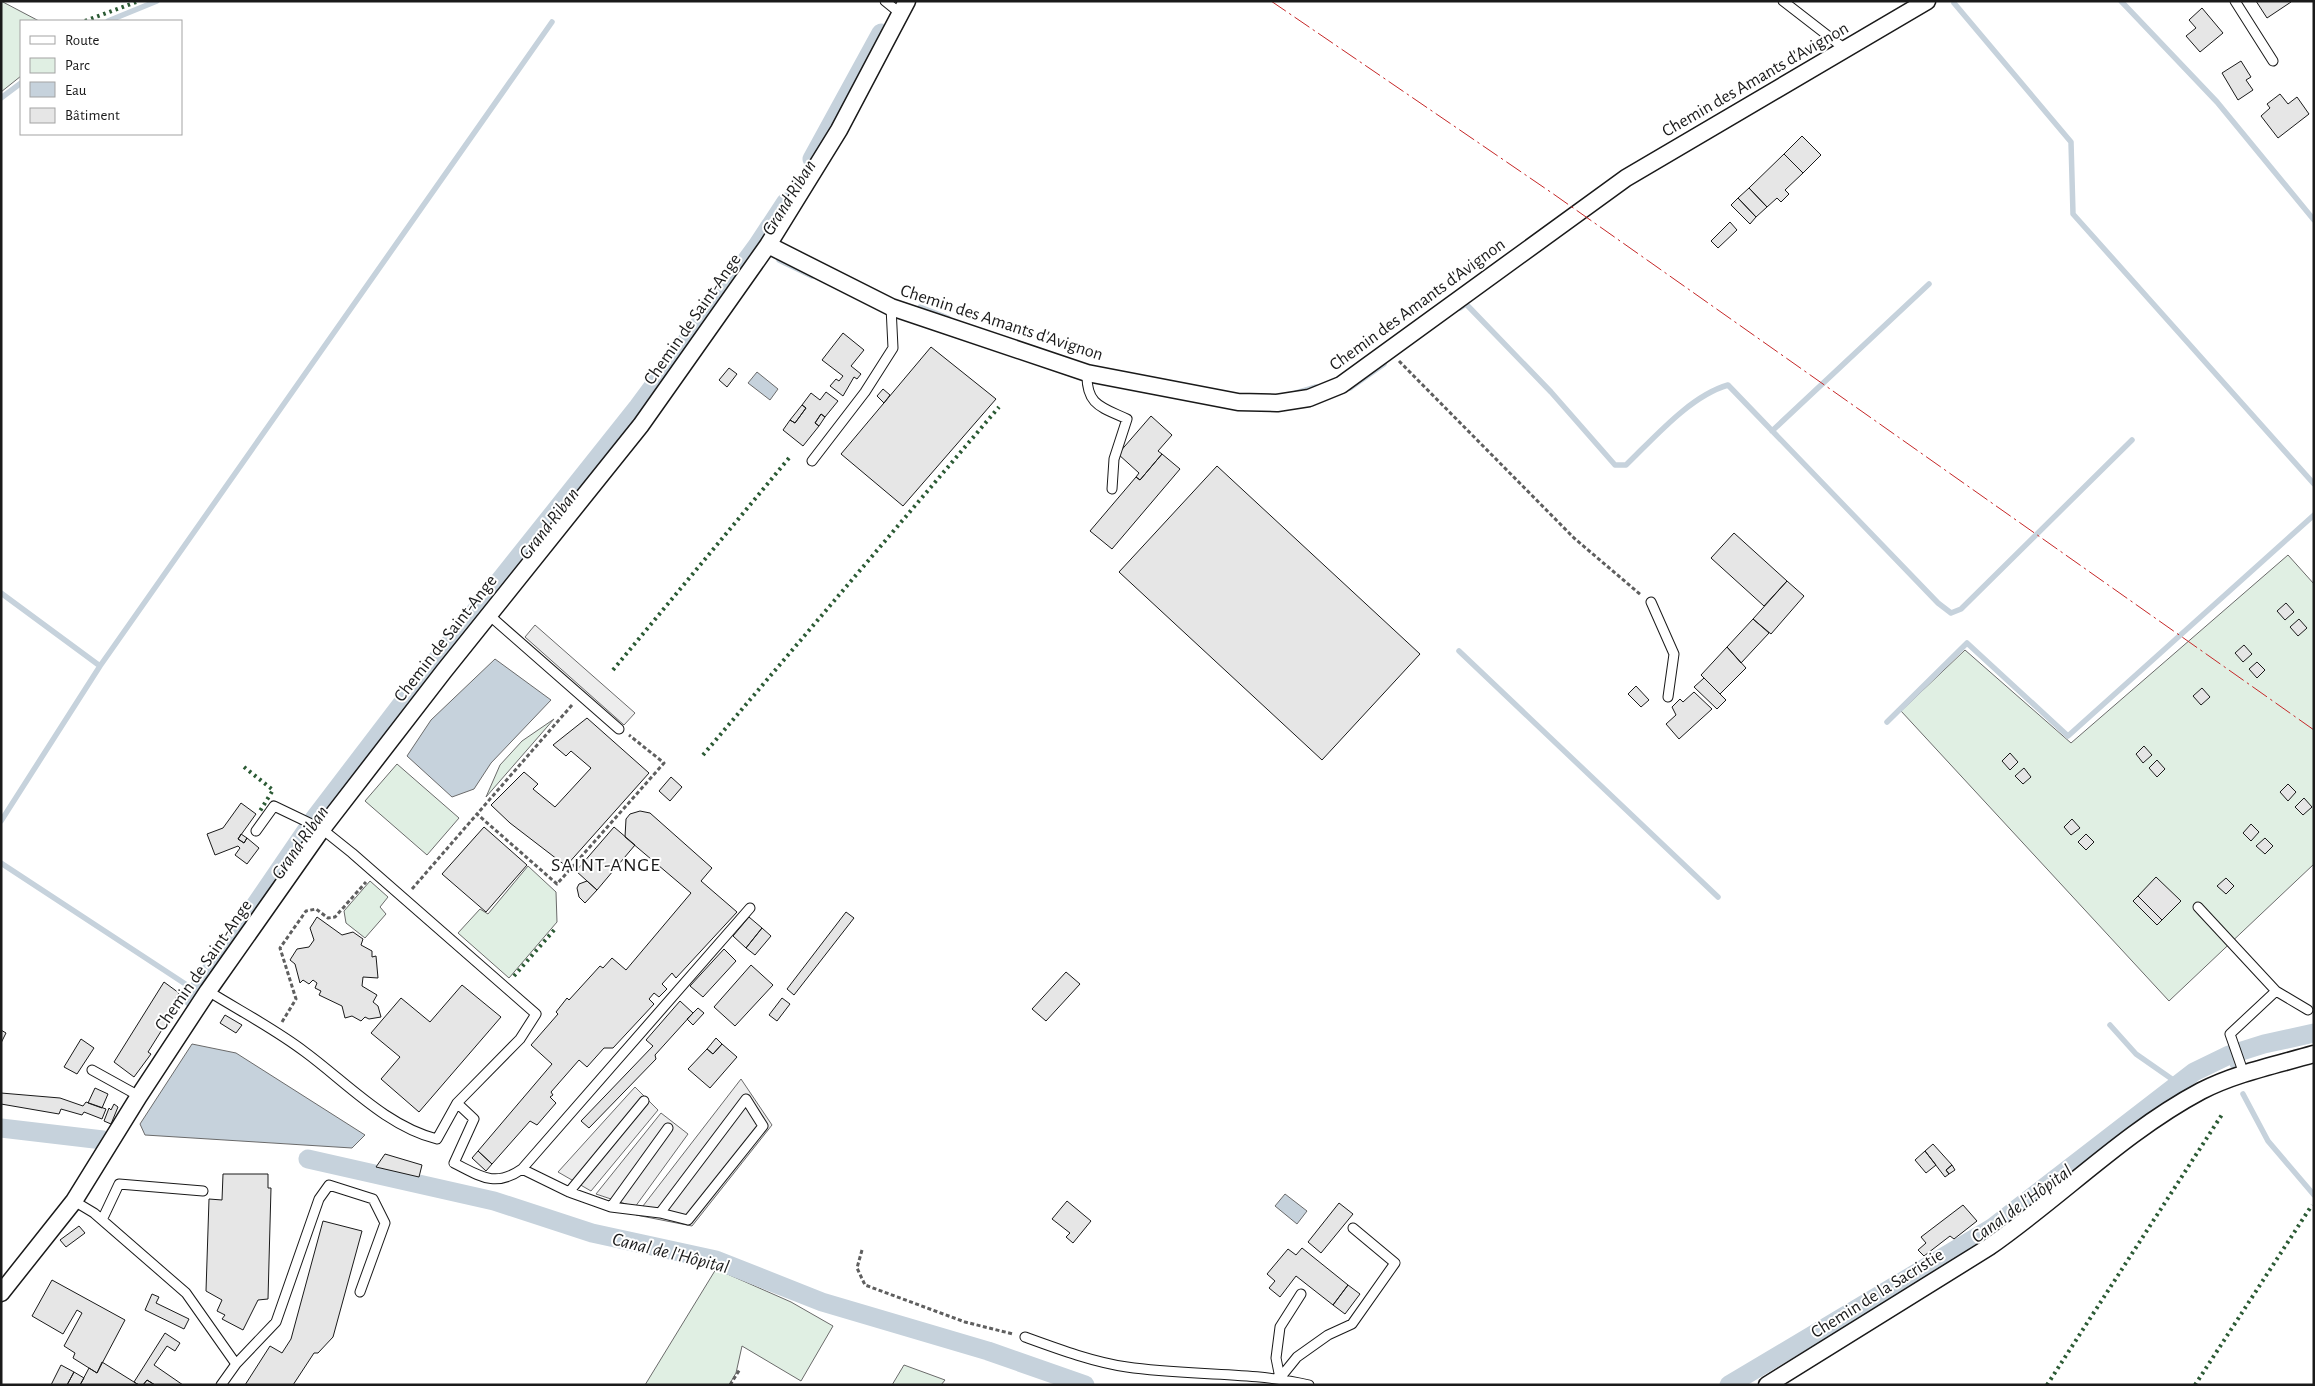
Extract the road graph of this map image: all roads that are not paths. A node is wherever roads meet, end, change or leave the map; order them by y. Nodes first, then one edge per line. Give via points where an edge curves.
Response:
1 (885, 1) edge
2 (1783, 1) edge
3 (1927, 1) edge
4 (2235, 1) edge
5 (904, 8) edge
6 (1845, 50) junction
7 (2273, 61) dead end
8 (768, 245) junction
9 (891, 307) junction
10 (1088, 373) junction
11 (812, 461) dead end
12 (1112, 489) dead end
13 (1651, 602) road end
14 (489, 615) junction
15 (1668, 697) dead end
16 (619, 729) road end
17 (322, 829) junction
18 (256, 831) dead end
19 (2198, 907) dead end
20 (750, 908) dead end
21 (2276, 990) junction
22 (208, 991) junction
23 (2308, 1010) dead end
24 (2314, 1054) edge
25 (92, 1070) dead end
26 (2244, 1074) junction
27 (139, 1096) junction
28 (644, 1101) dead end
29 (457, 1104) junction
30 (668, 1128) dead end
31 (522, 1169) junction
32 (203, 1191) dead end
33 (570, 1192) junction
34 (74, 1201) junction
35 (611, 1207) junction
36 (660, 1213) junction
37 (102, 1220) junction
38 (1353, 1228) dead end
39 (360, 1292) dead end
40 (1, 1293) edge
41 (1302, 1294) dead end
42 (1025, 1337) road end
43 (236, 1364) junction
44 (1280, 1378) junction
45 (221, 1385) edge
46 (1309, 1385) edge
47 (1767, 1385) edge

1 - 5 lane
2 - 6 lane
3 - 6 street, Chemin des Amants d'Avignon
4 - 7 lane
5 - 8 street, Chemin de Saint-Ange via 839,130
6 - 10 street, Chemin des Amants d'Avignon via 1626,178 1341,385 1309,398 1277,404 1200,396
8 - 9 street, Chemin des Amants d'Avignon
8 - 14 street, Chemin de Saint-Ange via 641,425
9 - 10 street, Chemin des Amants d'Avignon
9 - 11 lane via 893,348 865,392
10 - 12 lane via 1087,389 1096,405 1127,419 1114,459
13 - 15 lane via 1674,654
14 - 16 lane
14 - 17 street, Chemin de Saint-Ange
17 - 18 lane via 274,806
17 - 22 street, Chemin de Saint-Ange
17 - 29 lane via 536,1014 520,1039
19 - 21 lane
20 - 31 lane
21 - 23 lane
21 - 26 lane via 2230,1034
22 - 27 street, Chemin de Saint-Ange
22 - 29 lane via 303,1050 391,1119 418,1134 437,1139
24 - 26 street, Chemin de la Sacristie
25 - 27 lane
26 - 47 street, Chemin de la Sacristie via 2203,1090 2173,1107 1989,1247
27 - 34 street, Chemin de Saint-Ange
28 - 33 lane
29 - 31 lane via 474,1119 454,1163 489,1180 511,1177
30 - 35 lane
31 - 33 lane
32 - 37 lane via 119,1184
33 - 35 lane
34 - 37 lane
34 - 40 street, Chemin de Saint-Ange
35 - 36 lane
36 - 36 lane via 728,1122 746,1099 763,1126 688,1220
37 - 43 lane via 186,1293
38 - 44 lane via 1394,1263 1352,1324 1328,1335 1297,1357
39 - 43 lane via 385,1223 373,1199 329,1185 319,1199 276,1322
41 - 44 lane via 1280,1327 1276,1358
42 - 44 lane via 1127,1367
43 - 45 lane
44 - 46 lane

